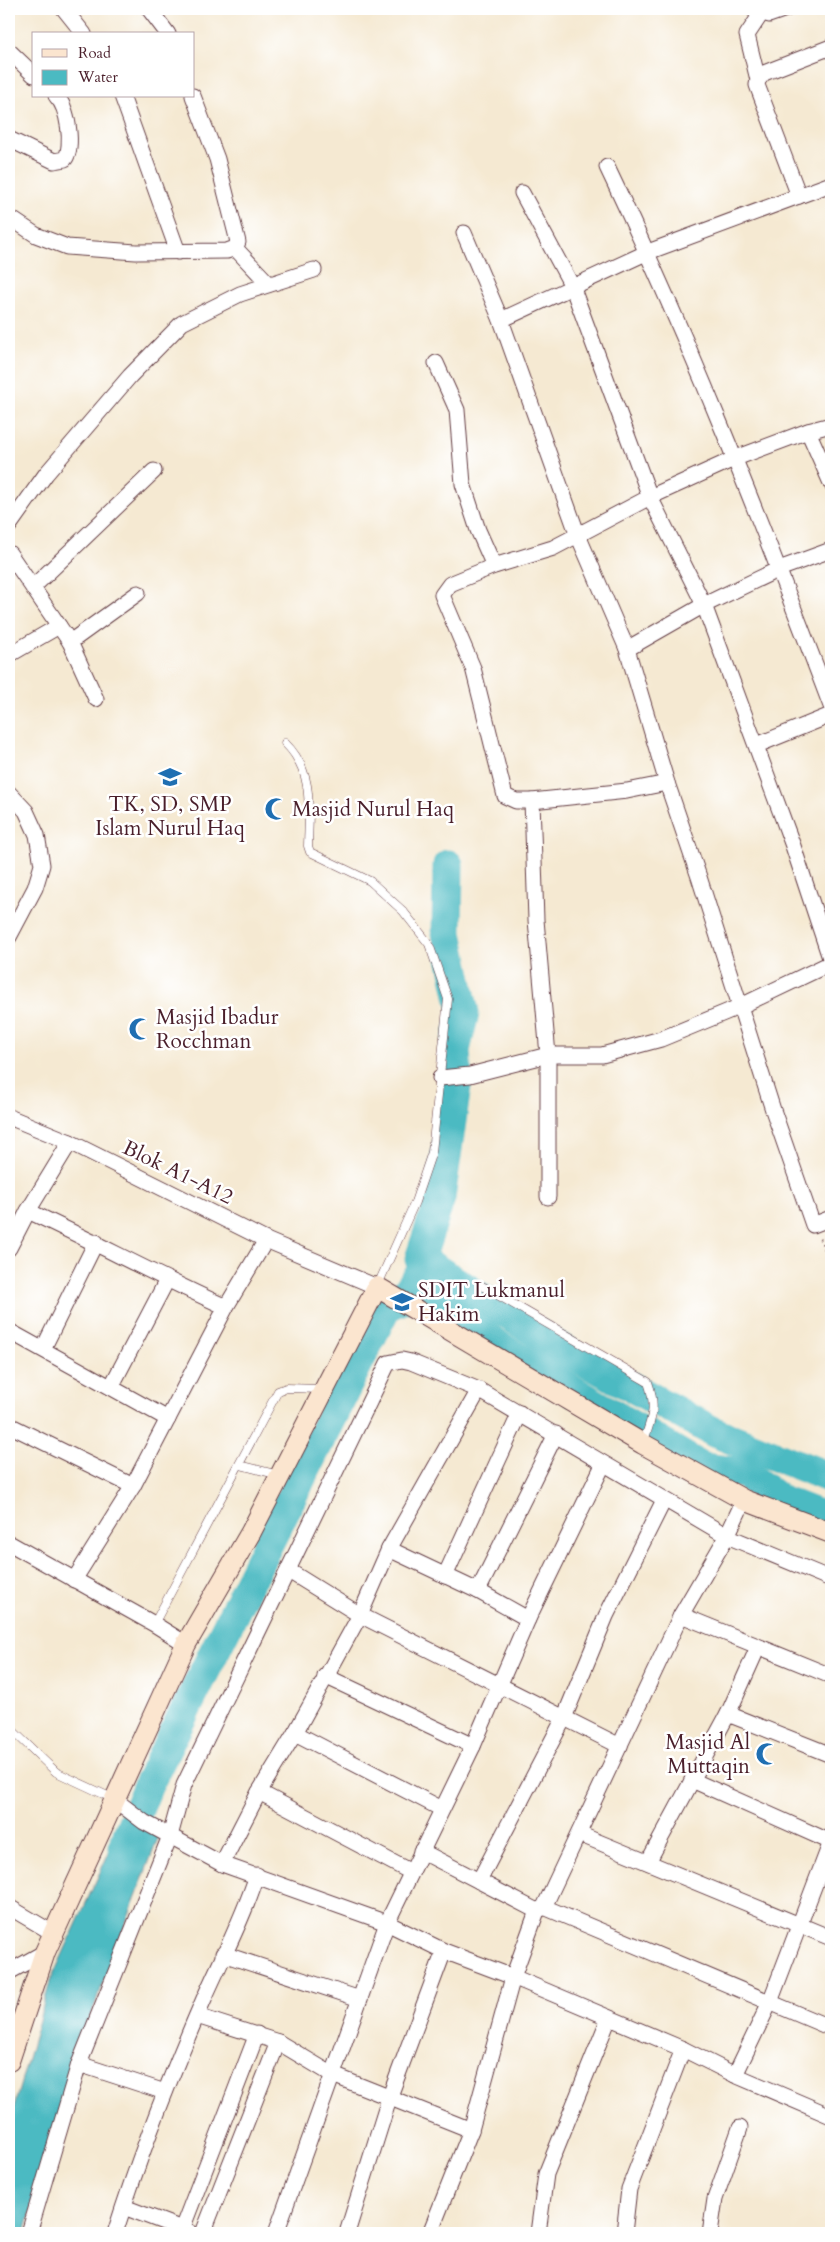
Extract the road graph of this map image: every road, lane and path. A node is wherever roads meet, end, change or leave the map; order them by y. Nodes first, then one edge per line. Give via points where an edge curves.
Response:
1 (64, 9) edge
2 (149, 9) edge
3 (786, 9) edge
4 (757, 11) edge
5 (82, 32) edge
6 (166, 32) edge
7 (831, 47) edge
8 (9, 51) edge
9 (32, 73) edge
10 (758, 80) junction
11 (63, 98) edge
12 (123, 98) edge
13 (194, 98) edge
14 (9, 139) edge
15 (607, 167) dead end
16 (831, 184) edge
17 (522, 193) dead end
18 (799, 196) junction
19 (9, 217) edge
20 (464, 233) dead end
21 (235, 248) junction
22 (178, 252) junction
23 (648, 252) junction
24 (314, 270) dead end
25 (269, 284) junction
26 (572, 286) junction
27 (501, 320) junction
28 (436, 363) dead end
29 (831, 424) edge
30 (808, 431) junction
31 (736, 458) junction
32 (154, 472) dead end
33 (831, 483) edge
34 (650, 497) junction
35 (9, 526) edge
36 (578, 533) junction
37 (831, 550) edge
38 (9, 553) edge
39 (494, 566) junction
40 (779, 569) junction
41 (34, 587) junction
42 (138, 593) dead end
43 (704, 604) junction
44 (59, 626) junction
45 (70, 642) junction
46 (627, 649) junction
47 (9, 655) edge
48 (96, 699) dead end
49 (831, 706) edge
50 (831, 715) edge
51 (285, 743) dead end
52 (757, 745) junction
53 (667, 783) junction
54 (9, 793) edge
55 (532, 801) junction
56 (9, 937) edge
57 (831, 962) edge
58 (741, 1006) junction
59 (548, 1055) junction
60 (446, 1078) junction
61 (9, 1117) edge
62 (70, 1142) junction
63 (548, 1197) dead end
64 (28, 1211) junction
65 (831, 1218) edge
66 (813, 1225) junction
67 (266, 1240) junction
68 (96, 1242) junction
69 (9, 1248) edge
70 (831, 1261) edge
71 (167, 1280) junction
72 (482, 1286) dead end
73 (377, 1287) junction
74 (226, 1307) junction
75 (9, 1331) edge
76 (43, 1349) junction
77 (111, 1387) junction
78 (324, 1390) junction
79 (479, 1390) junction
80 (520, 1413) junction
81 (168, 1419) junction
82 (9, 1425) edge
83 (556, 1434) junction
84 (643, 1444) junction
85 (240, 1465) junction
86 (603, 1465) junction
87 (280, 1475) junction
88 (133, 1486) junction
89 (664, 1500) junction
90 (741, 1506) junction
91 (831, 1533) edge
92 (728, 1534) junction
93 (9, 1543) edge
94 (389, 1549) junction
95 (289, 1571) junction
96 (445, 1576) junction
97 (831, 1579) edge
98 (74, 1580) junction
99 (478, 1591) junction
100 (360, 1614) junction
101 (681, 1615) junction
102 (528, 1619) junction
103 (154, 1624) junction
104 (186, 1644) junction
105 (758, 1647) junction
106 (325, 1676) junction
107 (831, 1676) edge
108 (499, 1685) junction
109 (728, 1714) junction
110 (564, 1718) junction
111 (9, 1727) edge
112 (295, 1733) junction
113 (472, 1746) junction
114 (620, 1746) junction
115 (831, 1755) edge
116 (692, 1780) junction
117 (259, 1792) junction
118 (119, 1802) junction
119 (442, 1809) junction
120 (579, 1834) junction
121 (170, 1836) junction
122 (831, 1842) edge
123 (421, 1851) junction
124 (648, 1862) junction
125 (222, 1864) junction
126 (411, 1872) junction
127 (257, 1875) junction
128 (479, 1881) junction
129 (9, 1907) edge
130 (541, 1909) junction
131 (387, 1923) junction
132 (800, 1925) junction
133 (53, 1933) junction
134 (831, 1938) edge
135 (444, 1951) junction
136 (45, 1952) junction
137 (223, 1954) junction
138 (9, 1972) edge
139 (513, 1977) junction
140 (360, 1999) junction
141 (770, 2002) junction
142 (197, 2016) junction
143 (609, 2018) junction
144 (831, 2028) edge
145 (257, 2034) junction
146 (278, 2042) junction
147 (683, 2049) junction
148 (9, 2061) edge
149 (79, 2064) junction
150 (333, 2074) junction
151 (735, 2075) junction
152 (165, 2092) junction
153 (390, 2096) junction
154 (831, 2116) edge
155 (740, 2128) dead end
156 (471, 2130) junction
157 (124, 2207) junction
158 (188, 2231) edge
159 (29, 2233) edge
160 (115, 2233) edge
161 (203, 2233) edge
162 (276, 2233) edge
163 (347, 2233) edge
164 (430, 2233) edge
165 (538, 2233) edge
166 (624, 2233) edge
167 (710, 2233) edge

1 - 5 street
2 - 6 street
3 - 4 street via 769,15
4 - 10 street via 747,35
7 - 10 street via 764,73
8 - 9 street
10 - 18 street via 757,85
11 - 14 street via 70,140 69,154 65,159 54,161
12 - 22 street
13 - 21 street via 217,159 238,242
15 - 23 street
16 - 18 street
17 - 26 street
18 - 23 street
19 - 22 street via 36,235 67,248
20 - 27 street
21 - 22 street
21 - 25 street
23 - 26 street
23 - 31 street
24 - 25 street
25 - 35 street via 240,294 182,323 130,376 46,474
26 - 27 street
26 - 34 street
27 - 36 street
28 - 39 street via 457,410 463,484
29 - 30 street
30 - 31 street
30 - 33 street
31 - 34 street
31 - 40 street
32 - 41 street
34 - 36 street
34 - 43 street
36 - 39 street via 553,548
36 - 46 street
37 - 40 street
38 - 41 street
39 - 55 street via 450,584 442,595 473,668 505,796 516,801
40 - 43 street
40 - 49 street
41 - 44 street
42 - 45 street
43 - 46 street
43 - 52 street
44 - 45 street
44 - 47 street
45 - 48 street
46 - 53 street
50 - 52 street
51 - 60 lane via 294,751 303,768 309,790 310,852 370,882 403,911 429,944 448,998
52 - 57 street
53 - 55 street via 627,792
53 - 58 street
54 - 56 street via 26,811 37,835 42,865 35,888
55 - 59 street via 536,920
57 - 58 street
58 - 59 street via 661,1039 602,1055
58 - 66 street
59 - 60 street
59 - 63 street
60 - 73 lane via 432,1152 415,1202
61 - 62 street, Blok A1-A12
62 - 64 street
62 - 67 street, Blok A1-A12
64 - 68 street
64 - 69 street
65 - 66 street
66 - 70 path
67 - 73 street, Blok A1-A12
67 - 74 street
68 - 71 street
68 - 76 street
71 - 74 street
71 - 77 street
72 - 84 lane via 648,1382 654,1413
73 - 78 street
73 - 84 street
74 - 81 street
75 - 76 street
76 - 77 street
77 - 81 street
78 - 85 lane via 286,1388 278,1391
78 - 87 street
79 - 80 street
79 - 94 street
79 - 95 street via 411,1362 388,1363
80 - 83 street
80 - 96 street
81 - 88 street
82 - 88 street
83 - 86 street
83 - 99 street
84 - 90 street
85 - 87 lane
85 - 103 lane
86 - 89 street
86 - 102 street
87 - 104 street
88 - 98 street
89 - 92 street
89 - 110 street via 606,1616
90 - 91 street
90 - 92 street
92 - 97 street
92 - 101 street
93 - 98 street
94 - 96 street
94 - 100 street
95 - 100 street
95 - 121 street via 184,1785
96 - 99 street
98 - 103 street
99 - 102 street
100 - 106 street
100 - 108 street
101 - 105 street
101 - 114 street
102 - 108 street
103 - 104 street
104 - 118 street
105 - 107 street
105 - 109 street
106 - 112 street
106 - 113 street
108 - 110 street
108 - 113 street
109 - 115 street
109 - 116 street
110 - 114 street
110 - 128 street
111 - 118 lane via 56,1772
112 - 117 street
112 - 119 street
113 - 119 street
114 - 120 street
116 - 122 street
116 - 124 street
117 - 125 street
117 - 126 street
118 - 121 street via 144,1822
118 - 133 street
119 - 123 street
120 - 124 street
120 - 130 street
121 - 125 street
121 - 149 street
122 - 132 street
123 - 126 street
123 - 128 street
124 - 132 street
125 - 127 street
126 - 131 street
127 - 131 street
127 - 137 street
128 - 130 street
129 - 133 street
130 - 139 street
130 - 141 street
131 - 135 street
131 - 140 street
132 - 134 street
132 - 141 street
133 - 136 street
135 - 139 street
135 - 153 street
136 - 138 street
136 - 148 street
137 - 140 street
137 - 142 street
139 - 143 street
139 - 156 street
140 - 150 street
141 - 144 street
141 - 151 street
142 - 145 street
142 - 152 street
143 - 147 street
143 - 165 street via 546,2174
145 - 146 street
145 - 158 street
146 - 150 street
146 - 161 street
147 - 151 street
147 - 166 street via 629,2189
149 - 152 street
149 - 159 street
150 - 153 street
150 - 162 street
151 - 154 street
152 - 157 street
153 - 156 street
153 - 163 street
155 - 167 street via 715,2199
156 - 164 street
157 - 158 street
157 - 160 street

